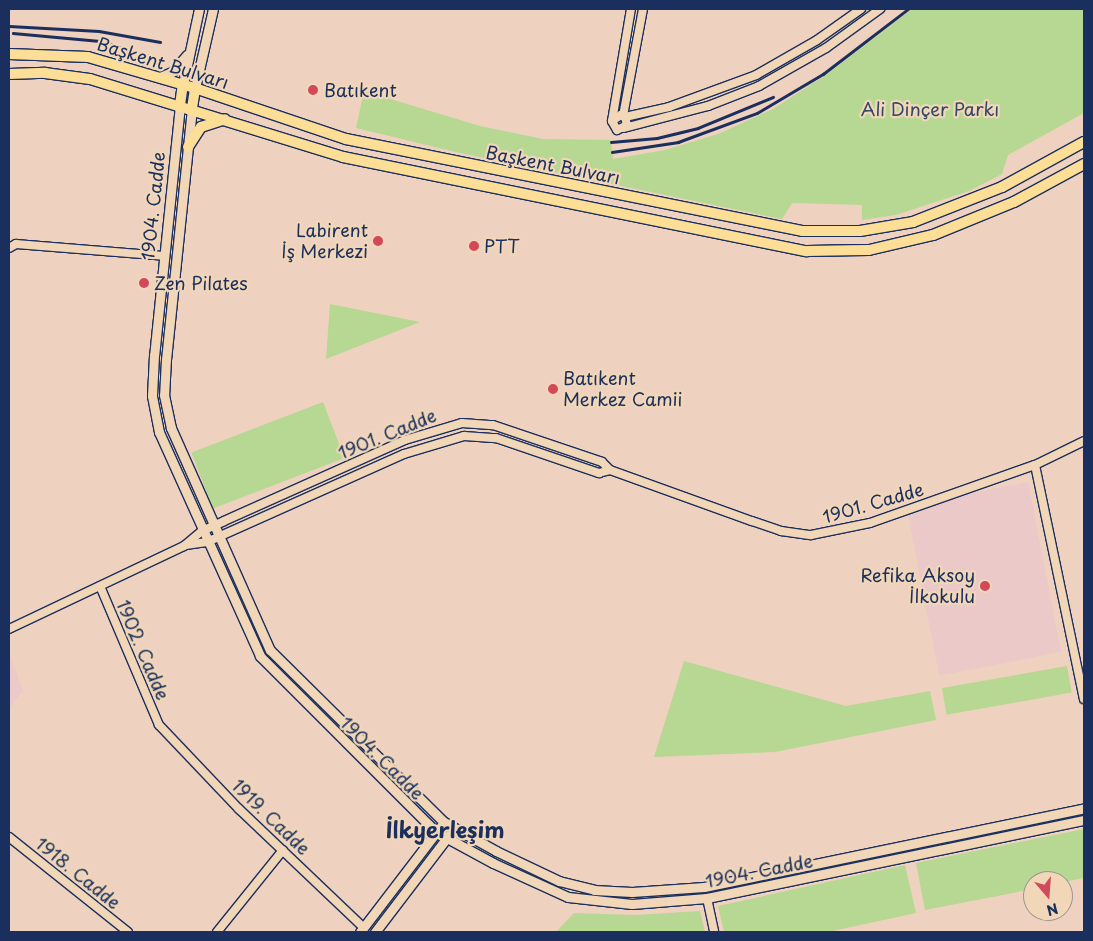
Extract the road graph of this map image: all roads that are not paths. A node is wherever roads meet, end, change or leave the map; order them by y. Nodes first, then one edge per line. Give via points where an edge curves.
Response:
1 (199, 9) edge
2 (213, 9) edge
3 (631, 9) edge
4 (643, 9) edge
5 (861, 9) edge
6 (880, 9) edge
7 (189, 53) junction
8 (9, 54) edge
9 (9, 74) edge
10 (160, 77) junction
11 (183, 84) junction
12 (196, 88) junction
13 (180, 105) junction
14 (192, 108) junction
15 (624, 116) junction
16 (226, 119) junction
17 (612, 121) junction
18 (624, 128) junction
19 (1084, 142) edge
20 (188, 147) junction
21 (1084, 164) edge
22 (9, 248) edge
23 (164, 256) junction
24 (1084, 441) edge
25 (1035, 465) junction
26 (610, 470) junction
27 (214, 526) junction
28 (202, 531) junction
29 (218, 537) junction
30 (207, 542) junction
31 (184, 546) junction
32 (100, 586) junction
33 (9, 629) edge
34 (1084, 699) edge
35 (159, 726) joint
36 (1084, 808) edge
37 (1084, 820) edge
38 (444, 822) junction
39 (454, 829) junction
40 (436, 832) junction
41 (9, 837) edge
42 (446, 839) junction
43 (283, 850) junction
44 (704, 887) junction
45 (707, 898) junction
46 (362, 930) edge
47 (128, 932) edge
48 (217, 932) edge
49 (375, 932) edge
50 (714, 932) edge

1 - 7 main road
2 - 12 main road
3 - 17 street
4 - 15 street
5 - 15 street via 817,40 756,75 669,107
6 - 18 street via 820,52 759,86 708,106
7 - 10 main road via 176,68
7 - 11 main road
8 - 10 main road, Başkent Bulvarı via 77,55
9 - 13 main road, Başkent Bulvarı via 80,76
10 - 11 main road, Başkent Bulvarı
11 - 12 main road, Başkent Bulvarı
11 - 13 main road
12 - 14 main road
12 - 19 main road, Başkent Bulvarı via 346,139 802,231 860,232 913,222 1002,187
13 - 14 main road, Başkent Bulvarı
13 - 23 main road, 1904. Cadde
14 - 16 main road, Başkent Bulvarı
14 - 20 main road, 1904. Cadde
15 - 17 street via 616,115
15 - 18 street
16 - 20 main road via 201,127
16 - 21 main road, Başkent Bulvarı via 343,157 807,251 869,250 933,235 1014,202
17 - 18 street via 615,129
20 - 27 main road, 1904. Cadde via 164,395 171,428
22 - 23 street via 16,244
23 - 28 main road, 1904. Cadde via 154,355 153,405 159,432
24 - 25 street, 1901. Cadde
25 - 26 street, 1901. Cadde via 870,523 811,535 781,531
25 - 34 street
26 - 27 street, 1901. Cadde via 602,462 494,425 462,423 402,441
26 - 29 street, 1901. Cadde via 599,473 496,438 464,436 404,454
27 - 28 street, 1901. Cadde
27 - 29 main road, 1904. Cadde
28 - 30 main road, 1904. Cadde
28 - 31 street, 1901. Cadde
29 - 30 street, 1901. Cadde
29 - 38 main road, 1904. Cadde via 270,650
30 - 31 street, 1901. Cadde
30 - 40 main road, 1904. Cadde via 260,656
31 - 32 street, 1901. Cadde
32 - 33 street, 1901. Cadde
32 - 35 street, 1902. Cadde
35 - 43 street, 1919. Cadde
36 - 44 main road, 1904. Cadde
37 - 45 main road, 1904. Cadde
38 - 39 main road, 1904. Cadde
38 - 40 main road
39 - 42 main road
39 - 44 main road, 1904. Cadde via 537,872 584,888 632,892
40 - 42 main road, 1904. Cadde
40 - 46 main road
41 - 47 street, 1918. Cadde
42 - 45 main road, 1904. Cadde via 543,887 580,900 632,904
42 - 49 main road
43 - 46 street, 1919. Cadde
43 - 48 street
44 - 45 main road
45 - 50 street

